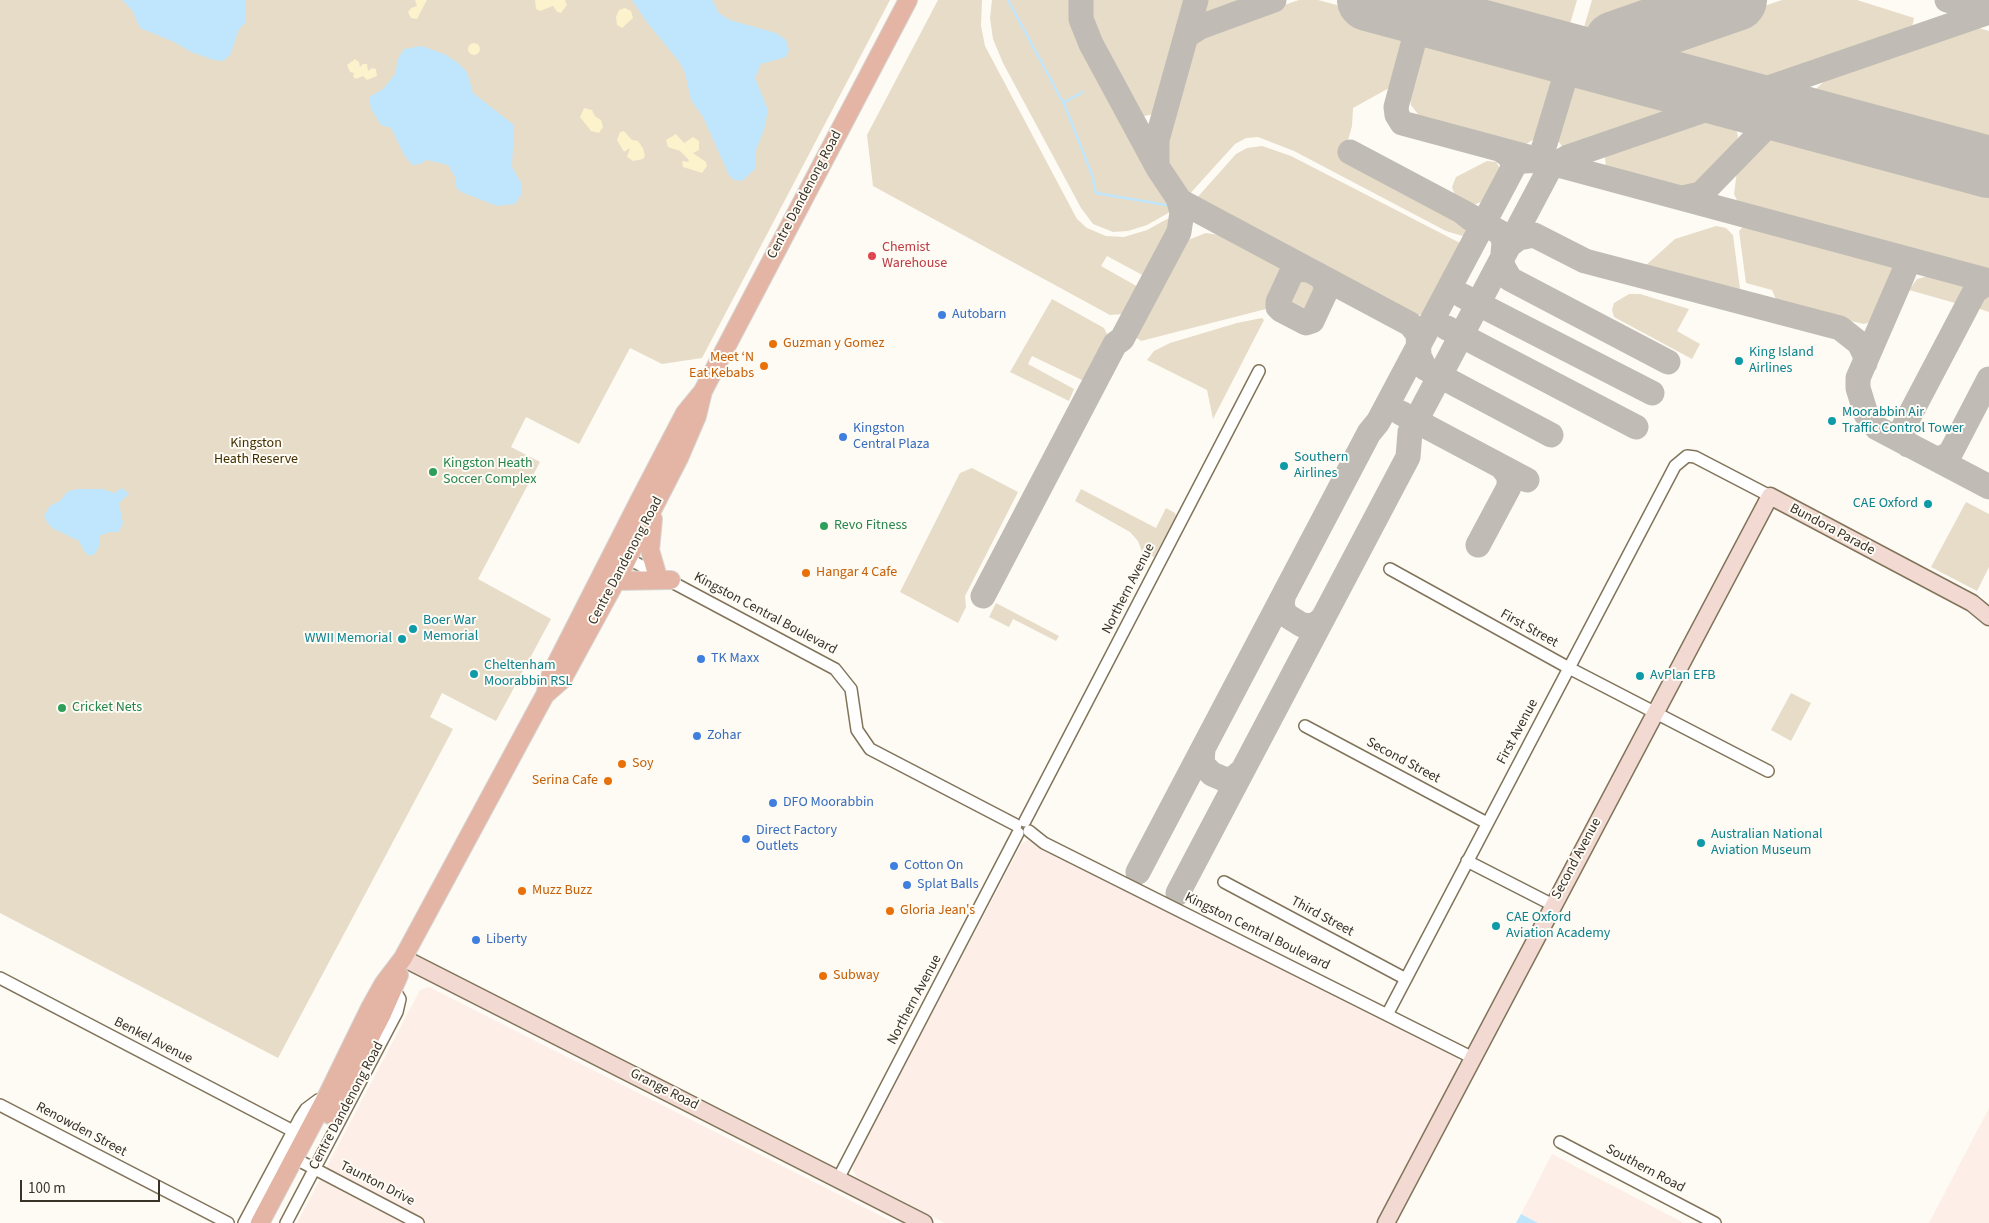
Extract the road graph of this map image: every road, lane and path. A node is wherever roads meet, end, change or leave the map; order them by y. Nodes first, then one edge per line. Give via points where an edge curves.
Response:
1 (908, 0) edge
2 (1259, 371) dead end
3 (703, 390) junction
4 (1675, 466) joint
5 (1770, 496) junction
6 (655, 506) junction
7 (621, 555) junction
8 (1390, 570) dead end
9 (664, 577) junction
10 (616, 582) junction
11 (1989, 617) edge
12 (1569, 668) junction
13 (545, 695) junction
14 (1654, 712) junction
15 (1305, 726) dead end
16 (1768, 771) dead end
17 (1487, 822) junction
18 (1022, 828) junction
19 (1467, 861) junction
20 (1224, 882) dead end
21 (1553, 905) junction
22 (403, 958) junction
23 (0, 978) edge
24 (1406, 979) junction
25 (1388, 1013) junction
26 (1473, 1058) junction
27 (326, 1098) junction
28 (0, 1104) edge
29 (293, 1131) junction
30 (1560, 1142) dead end
31 (305, 1164) junction
32 (838, 1180) junction
33 (228, 1223) edge
34 (244, 1223) edge
35 (260, 1223) edge
36 (274, 1223) edge
37 (286, 1223) edge
38 (418, 1223) edge
39 (924, 1223) edge
40 (1386, 1223) edge
41 (1715, 1223) edge

1 - 3 main road, Centre Dandenong Road
2 - 18 street, Northern Avenue
3 - 6 main road, Centre Dandenong Road via 698,416
3 - 7 main road, Centre Dandenong Road via 685,413
4 - 5 street, Bundora Parade via 1687,456 1695,457
4 - 12 street, First Avenue
5 - 11 main road, Bundora Parade via 1972,603
5 - 14 main road, Second Avenue
6 - 7 main road, Centre Dandenong Road
6 - 9 main road via 650,550
7 - 9 street, Kingston Central Boulevard
7 - 10 main road, Centre Dandenong Road
7 - 13 main road, Centre Dandenong Road via 551,674
8 - 12 street, First Street
9 - 10 main road
9 - 18 street, Kingston Central Boulevard via 839,672 851,688 857,730 863,742 874,752
10 - 13 main road, Centre Dandenong Road via 562,680
12 - 14 street, First Street
12 - 17 street, First Avenue
13 - 22 main road, Centre Dandenong Road
14 - 16 street, First Street
14 - 21 main road, Second Avenue
15 - 17 street, Second Street
17 - 19 street, First Avenue
18 - 25 street, Kingston Central Boulevard via 1044,843
18 - 32 street, Northern Avenue
19 - 21 street
19 - 24 street, First Avenue
20 - 24 street, Third Street
21 - 26 main road, Second Avenue
22 - 27 main road, Centre Dandenong Road via 370,1008
22 - 31 main road, Centre Dandenong Road via 394,989
22 - 32 main road, Grange Road
23 - 29 street, Benkel Avenue
24 - 25 street, First Avenue
25 - 26 street, Kingston Central Boulevard
26 - 40 main road, Second Avenue
27 - 29 street, Centre Dandenong Road via 306,1109
27 - 31 main road, Centre Dandenong Road
28 - 33 street, Renowden Street
29 - 34 street, Centre Dandenong Road
30 - 41 street, Southern Road
31 - 35 main road, Centre Dandenong Road
31 - 36 main road, Centre Dandenong Road
31 - 37 street, Centre Dandenong Road
31 - 38 street, Taunton Drive
32 - 39 main road, Grange Road

